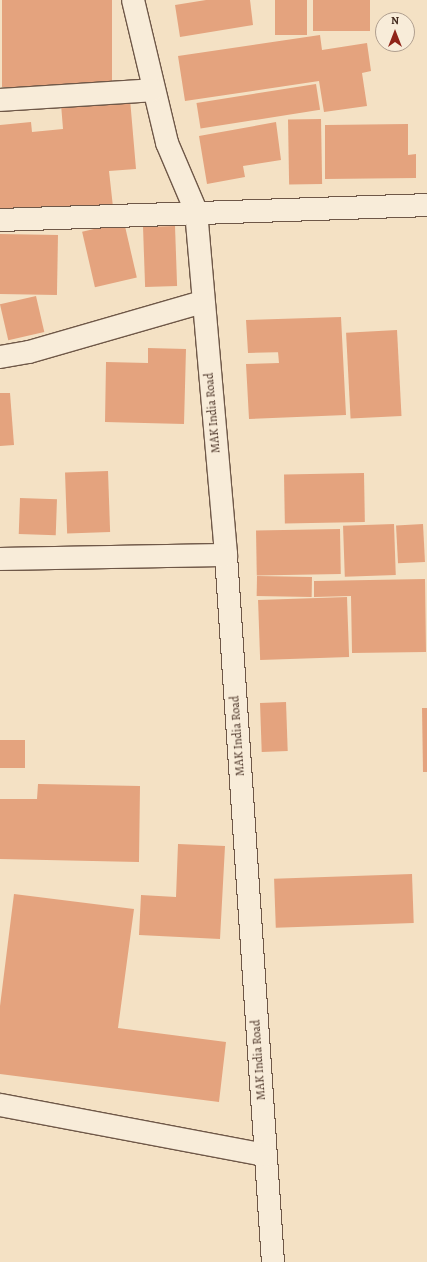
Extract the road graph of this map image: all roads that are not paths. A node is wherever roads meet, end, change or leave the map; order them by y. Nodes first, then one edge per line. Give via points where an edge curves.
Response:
1 (132, 0) edge
2 (153, 90) junction
3 (0, 100) edge
4 (427, 205) edge
5 (196, 211) junction
6 (0, 220) edge
7 (202, 302) junction
8 (0, 357) edge
9 (226, 555) junction
10 (0, 559) edge
11 (0, 1105) edge
12 (265, 1155) junction
13 (272, 1262) edge

1 - 2 street, MAK India Road
2 - 3 street
2 - 5 street, MAK India Road via 167,143
4 - 5 street
5 - 6 street
5 - 7 street, MAK India Road
7 - 8 street via 29,352
7 - 9 street, MAK India Road
9 - 10 street
9 - 12 street, MAK India Road
11 - 12 street
12 - 13 street, MAK India Road

